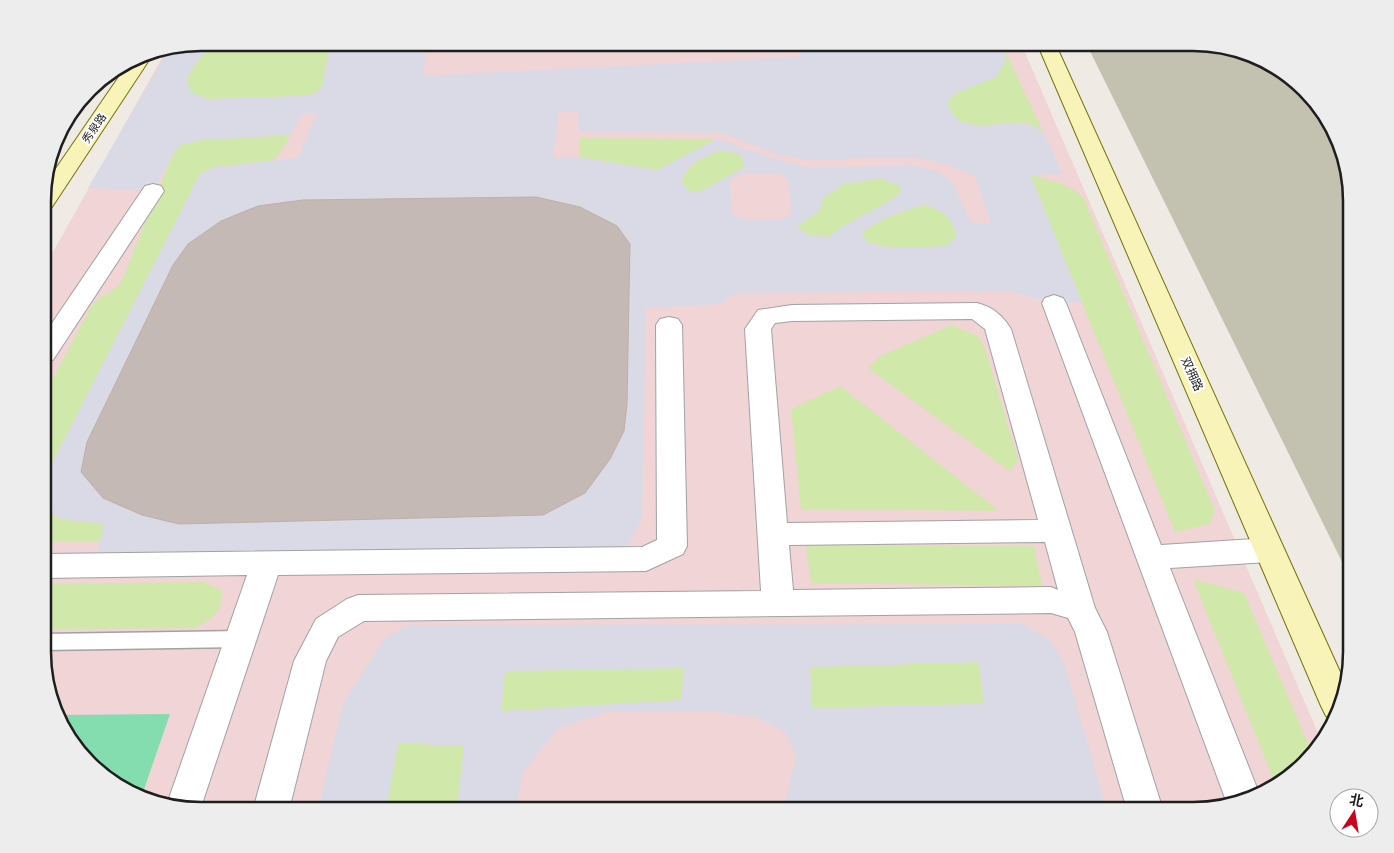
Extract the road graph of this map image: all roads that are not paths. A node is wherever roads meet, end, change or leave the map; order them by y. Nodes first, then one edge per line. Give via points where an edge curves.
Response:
1 (1050, 51) edge
2 (135, 67) edge
3 (52, 190) edge
4 (154, 190) dead end
5 (1054, 303) dead end
6 (670, 324) dead end
7 (51, 344) edge
8 (1057, 531) junction
9 (773, 534) junction
10 (1269, 550) junction
11 (1151, 557) junction
12 (266, 563) junction
13 (51, 566) edge
14 (778, 603) junction
15 (1079, 608) junction
16 (241, 639) junction
17 (51, 642) edge
18 (1335, 699) edge
19 (1241, 794) edge
20 (186, 800) edge
21 (1142, 801) edge
22 (273, 802) edge

1 - 10 street, 双拥路
2 - 3 street, 秀泉路
4 - 7 street
5 - 11 street
6 - 12 street via 672,546 646,559
8 - 9 street
8 - 9 street via 998,329 992,320 976,311 767,316 758,329
8 - 15 street
9 - 14 street
10 - 11 street
10 - 18 street, 双拥路
11 - 19 street
12 - 13 street
12 - 16 street
14 - 15 street via 1051,600
14 - 22 street via 358,608 327,628 310,661
15 - 21 street via 1091,632
16 - 17 lane
16 - 20 street

